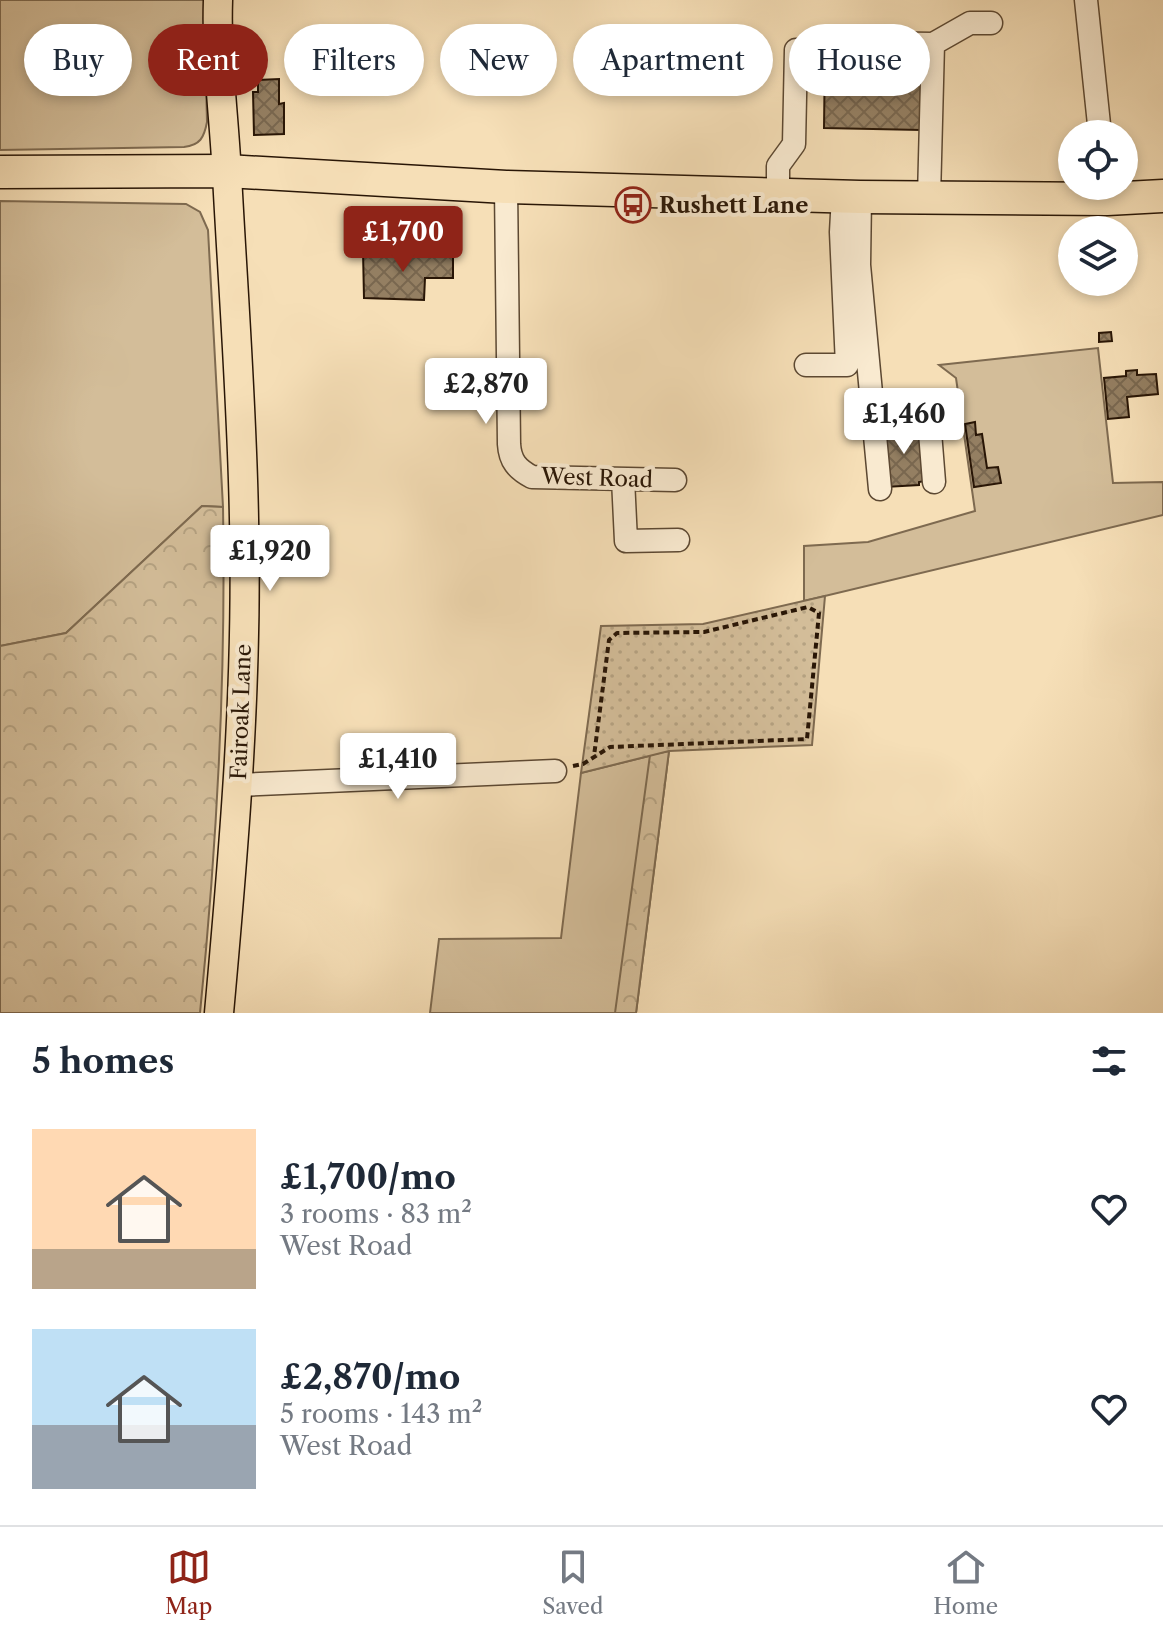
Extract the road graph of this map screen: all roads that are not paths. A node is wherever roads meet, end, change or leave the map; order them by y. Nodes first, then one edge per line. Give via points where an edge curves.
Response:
1 (218, 0) edge
2 (1086, 0) edge
3 (991, 23) dead end
4 (930, 44) edge
5 (933, 44) junction
6 (795, 96) edge
7 (1099, 120) edge
8 (227, 171) junction
9 (0, 172) edge
10 (506, 187) junction
11 (778, 194) junction
12 (1058, 194) edge
13 (1138, 195) edge
14 (851, 196) junction
15 (1163, 196) edge
16 (929, 197) junction
17 (806, 365) dead end
18 (873, 408) junction
19 (623, 479) junction
20 (675, 480) dead end
21 (934, 482) dead end
22 (880, 489) dead end
23 (678, 540) dead end
24 (555, 771) road end
25 (239, 785) junction
26 (219, 1013) edge

1 - 8 main road
2 - 7 street
3 - 5 street via 970,23
4 - 5 street
5 - 16 street
6 - 11 street via 794,144 778,166
8 - 9 highway
8 - 10 highway
8 - 25 main road, Fairoak Lane via 244,518
10 - 11 highway
10 - 19 street, West Road via 510,454 532,477
11 - 14 highway
12 - 16 highway
13 - 15 highway
14 - 16 highway
14 - 17 street via 841,232 847,365
14 - 18 street
18 - 21 street via 928,407
18 - 22 street
19 - 20 street, West Road
19 - 23 street via 626,541
24 - 25 street
25 - 26 main road, Fairoak Lane

